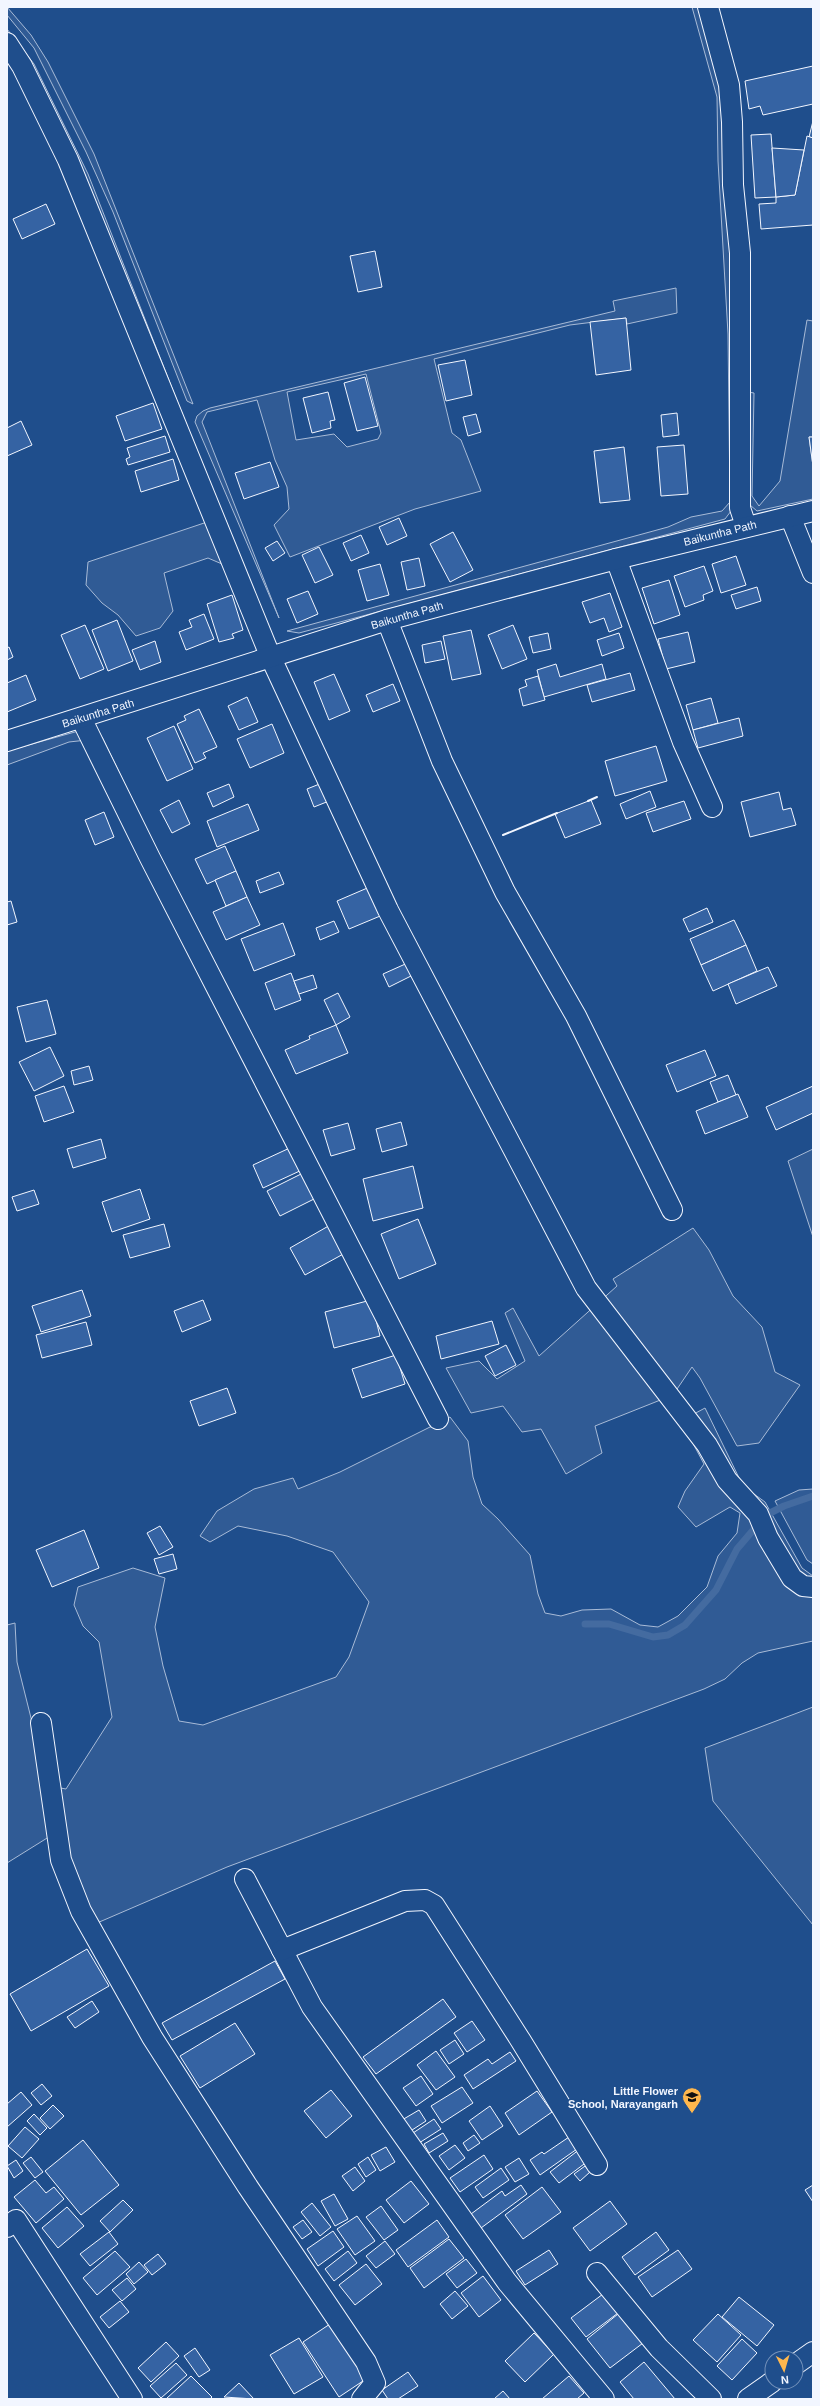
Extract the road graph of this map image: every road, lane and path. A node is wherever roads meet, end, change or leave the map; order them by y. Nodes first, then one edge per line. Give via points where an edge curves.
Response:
1 (708, 7) edge
2 (7, 43) edge
3 (813, 511) edge
4 (790, 516) junction
5 (746, 526) junction
6 (616, 559) junction
7 (813, 573) edge
8 (387, 620) junction
9 (271, 658) junction
10 (81, 718) junction
11 (7, 741) edge
12 (712, 807) dead end
13 (672, 1210) dead end
14 (438, 1419) dead end
15 (813, 1587) edge
16 (41, 1723) dead end
17 (245, 1879) dead end
18 (282, 1950) junction
19 (597, 2165) dead end
20 (10, 2218) edge
21 (597, 2273) dead end
22 (813, 2352) edge
23 (804, 2358) edge
24 (764, 2388) edge
25 (132, 2399) edge
26 (362, 2399) edge
27 (604, 2399) edge
28 (711, 2399) edge
29 (748, 2399) edge

1 - 5 street via 728,84 732,122 740,253 740,508
2 - 9 street via 22,66 81,189
3 - 4 street, Baikuntha Path
4 - 5 street, Baikuntha Path
4 - 7 street
5 - 6 street, Baikuntha Path
6 - 8 street, Baikuntha Path
6 - 12 street via 683,742
8 - 9 street, Baikuntha Path
8 - 13 street via 442,761 495,871 576,1016
9 - 10 street, Baikuntha Path
9 - 15 street via 388,910 586,1288 707,1445 727,1480 758,1514 768,1538 792,1578 803,1586
10 - 11 street, Baikuntha Path
10 - 14 street via 150,858
16 - 26 street via 61,1860 81,1911 152,2037 248,2187 366,2362 375,2383
17 - 18 street
18 - 19 street via 405,1901 425,1900 434,1905
18 - 27 street via 312,2007 507,2282
20 - 25 street
21 - 28 street via 659,2348
22 - 23 street
24 - 29 street

